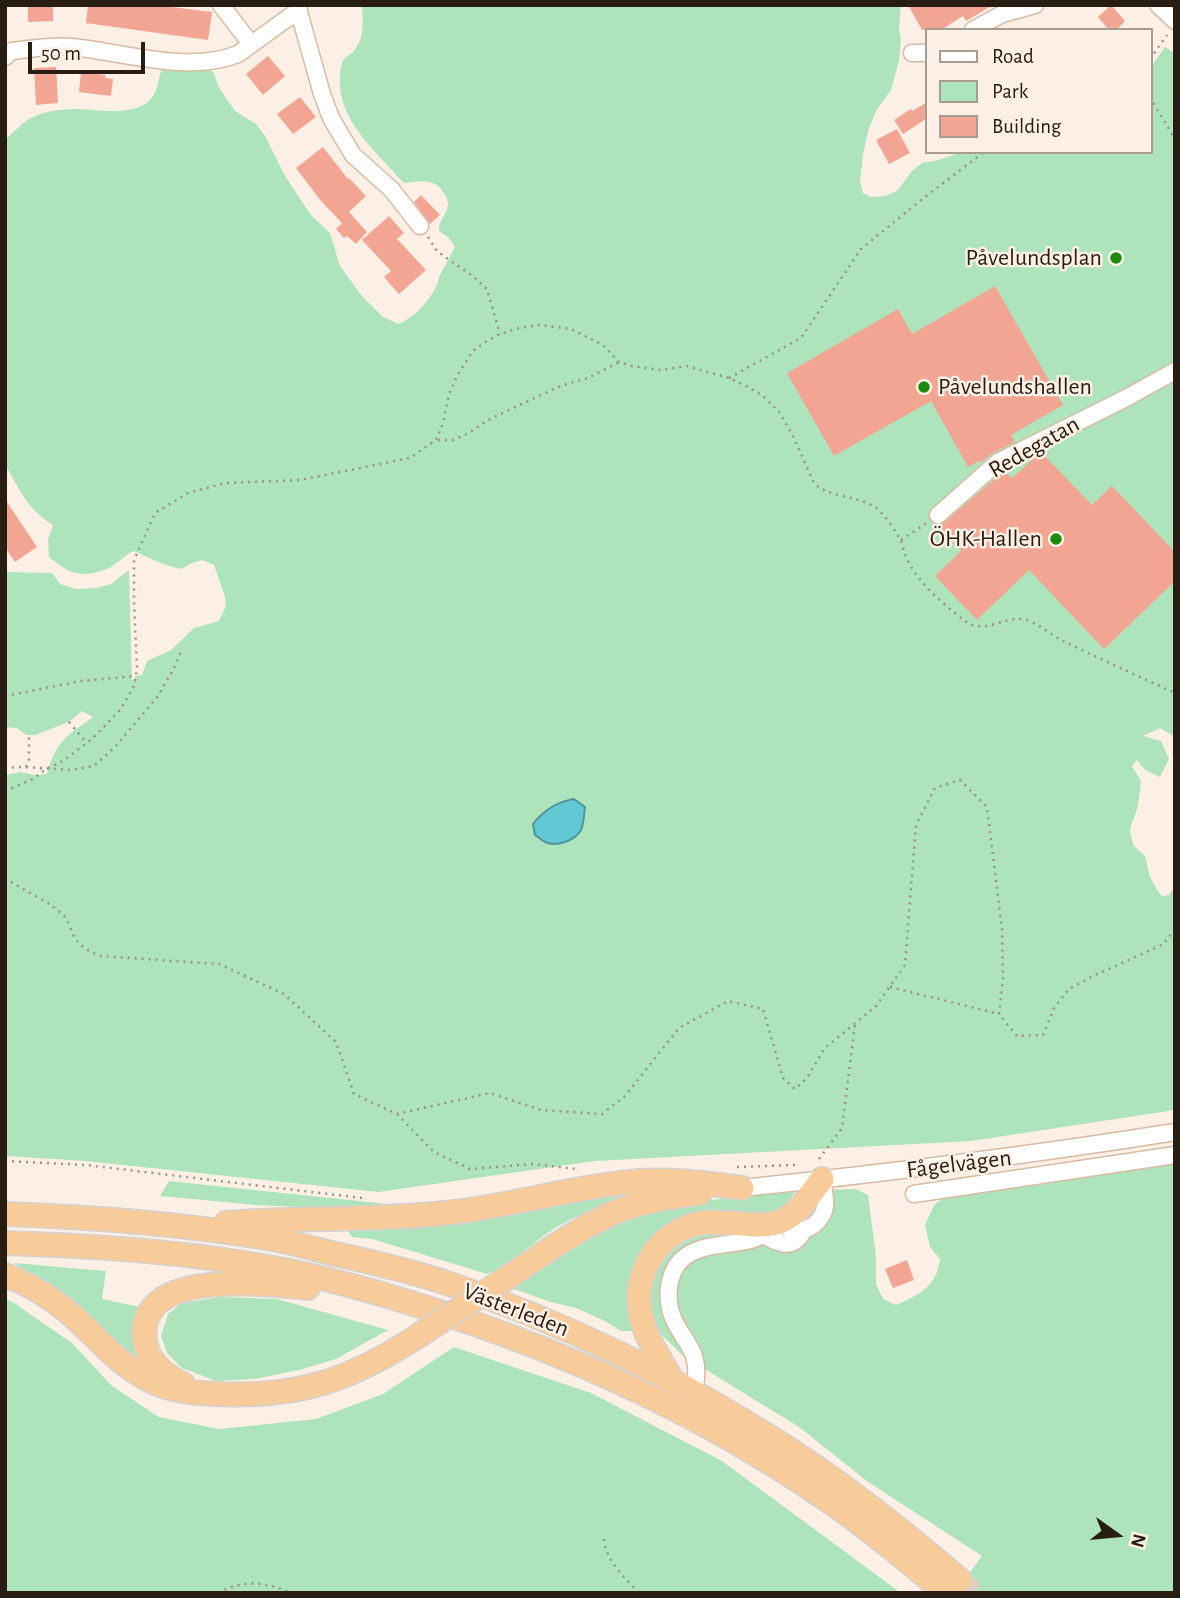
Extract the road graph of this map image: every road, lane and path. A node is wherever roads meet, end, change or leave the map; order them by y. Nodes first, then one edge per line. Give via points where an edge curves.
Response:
1 (221, 5) edge
2 (1035, 5) edge
3 (1158, 5) edge
4 (298, 8) edge
5 (1172, 25) edge
6 (977, 28) edge
7 (251, 44) junction
8 (8, 50) edge
9 (1156, 51) junction
10 (1152, 53) edge
11 (1152, 56) edge
12 (1152, 100) edge
13 (1175, 139) edge
14 (981, 154) edge
15 (420, 226) joint
16 (500, 334) junction
17 (619, 362) junction
18 (1175, 371) edge
19 (729, 378) junction
20 (436, 440) junction
21 (937, 515) joint
22 (901, 540) junction
23 (182, 650) dead end
24 (136, 676) junction
25 (1175, 693) edge
26 (5, 696) edge
27 (69, 722) dead end
28 (29, 735) dead end
29 (87, 743) junction
30 (26, 767) junction
31 (5, 768) edge
32 (46, 769) junction
33 (5, 791) edge
34 (5, 878) edge
35 (1175, 930) edge
36 (890, 987) junction
37 (999, 1014) junction
38 (855, 1023) junction
39 (397, 1114) junction
40 (1175, 1132) edge
41 (1175, 1155) edge
42 (587, 1170) dead end
43 (818, 1172) junction
44 (741, 1188) junction
45 (914, 1194) dead end
46 (5, 1214) edge
47 (191, 1227) junction
48 (770, 1229) junction
49 (5, 1243) edge
50 (5, 1275) edge
51 (391, 1296) junction
52 (673, 1382) junction
53 (694, 1393) junction
54 (212, 1394) junction
55 (604, 1539) dead end
56 (953, 1586) edge
57 (218, 1593) edge
58 (292, 1593) edge
59 (639, 1593) edge

1 - 7 street
2 - 6 street via 1002,14
3 - 5 street
4 - 7 street
4 - 15 street via 322,94 338,130 353,155 392,190
5 - 9 path
7 - 8 street via 229,58 201,62 70,46
9 - 10 path
9 - 11 path
12 - 13 path
14 - 19 path via 861,249 801,338
15 - 16 path via 438,251 487,289
16 - 17 path via 540,325 571,329 603,345
16 - 20 path via 473,351 458,374
17 - 19 path via 648,370 687,366
17 - 20 path via 588,378 563,384 453,440
18 - 21 street, Redegatan via 998,462
19 - 22 path via 772,404 819,488 872,505
20 - 24 path via 410,458 300,480 225,483 188,493 155,513 134,560
21 - 22 path
22 - 25 path via 918,576 968,623 984,627 1016,618 1028,621
23 - 32 path via 158,696 94,766
24 - 26 path
24 - 29 path via 121,709
27 - 29 path
28 - 30 path
29 - 32 path
30 - 31 path
30 - 32 path
32 - 33 path
34 - 39 path via 49,904 66,918 75,939 100,956 219,964 284,994 336,1042 354,1094
35 - 37 path via 1162,945 1069,989 1044,1035 1017,1036
36 - 37 path
36 - 37 path via 905,965 916,825 935,788 960,780 987,807 1002,929
36 - 38 path
38 - 39 path via 825,1048 807,1079 795,1089 783,1078 763,1009 727,1001 680,1028 625,1096 602,1114 541,1110 490,1093
38 - 43 path via 842,1128
39 - 42 path via 434,1153 470,1168 533,1164
40 - 43 street, Fågelvägen via 961,1164
41 - 45 street
43 - 44 street, Fågelvägen
43 - 48 highway via 794,1214
43 - 48 street via 825,1205 815,1224 804,1230
44 - 47 highway via 691,1181 632,1182 449,1213
44 - 54 highway, bridge via 677,1196 626,1208 597,1221 385,1358 354,1373 289,1391
46 - 47 highway, Västerleden
47 - 52 highway, Västerleden via 275,1240 445,1283 581,1335
48 - 52 highway via 717,1222 692,1225 666,1238 648,1261 638,1297 642,1321
48 - 53 street via 754,1240 709,1245 689,1253 670,1276 669,1305 694,1356
49 - 51 highway, Västerleden via 210,1258 282,1269
50 - 54 highway via 41,1292 153,1383
51 - 54 highway via 219,1284 190,1287 162,1299 145,1325 149,1354 166,1375
51 - 56 highway, Västerleden via 564,1357 689,1417 771,1464
52 - 53 highway, Västerleden
53 - 56 highway, Västerleden via 785,1446 866,1504
55 - 59 path via 611,1559
57 - 58 path via 243,1583

